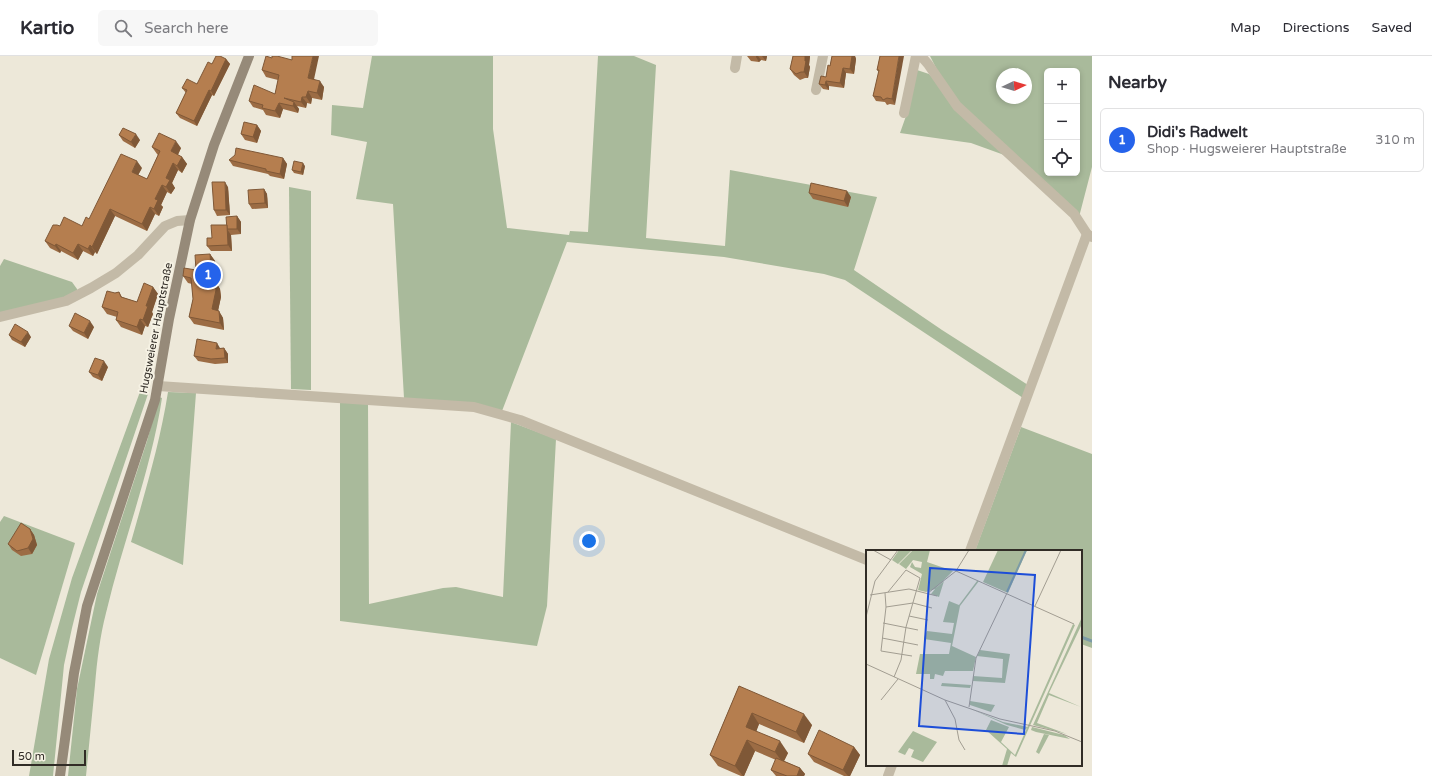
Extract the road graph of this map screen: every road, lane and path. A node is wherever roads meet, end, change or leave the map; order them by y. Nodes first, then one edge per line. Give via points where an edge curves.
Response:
1 (249, 56) edge
2 (737, 56) edge
3 (823, 56) edge
4 (916, 56) edge
5 (920, 56) edge
6 (735, 68) dead end
7 (816, 90) dead end
8 (904, 113) dead end
9 (190, 220) junction
10 (1089, 236) edge
11 (0, 316) edge
12 (158, 386) junction
13 (970, 550) edge
14 (866, 560) edge
15 (892, 766) edge
16 (60, 776) edge
17 (888, 776) edge

1 - 9 street, Hugsweierer Hauptstraße via 214,145
2 - 6 street
3 - 7 street
4 - 8 street
5 - 10 street via 957,106 1074,214
9 - 11 street via 177,221 165,226 138,255 116,273 66,301
9 - 12 street, Hugsweierer Hauptstraße
10 - 13 street
12 - 14 street via 474,407 520,420
12 - 16 street, Hugsweierer Hauptstraße via 87,606 74,672
15 - 17 street

